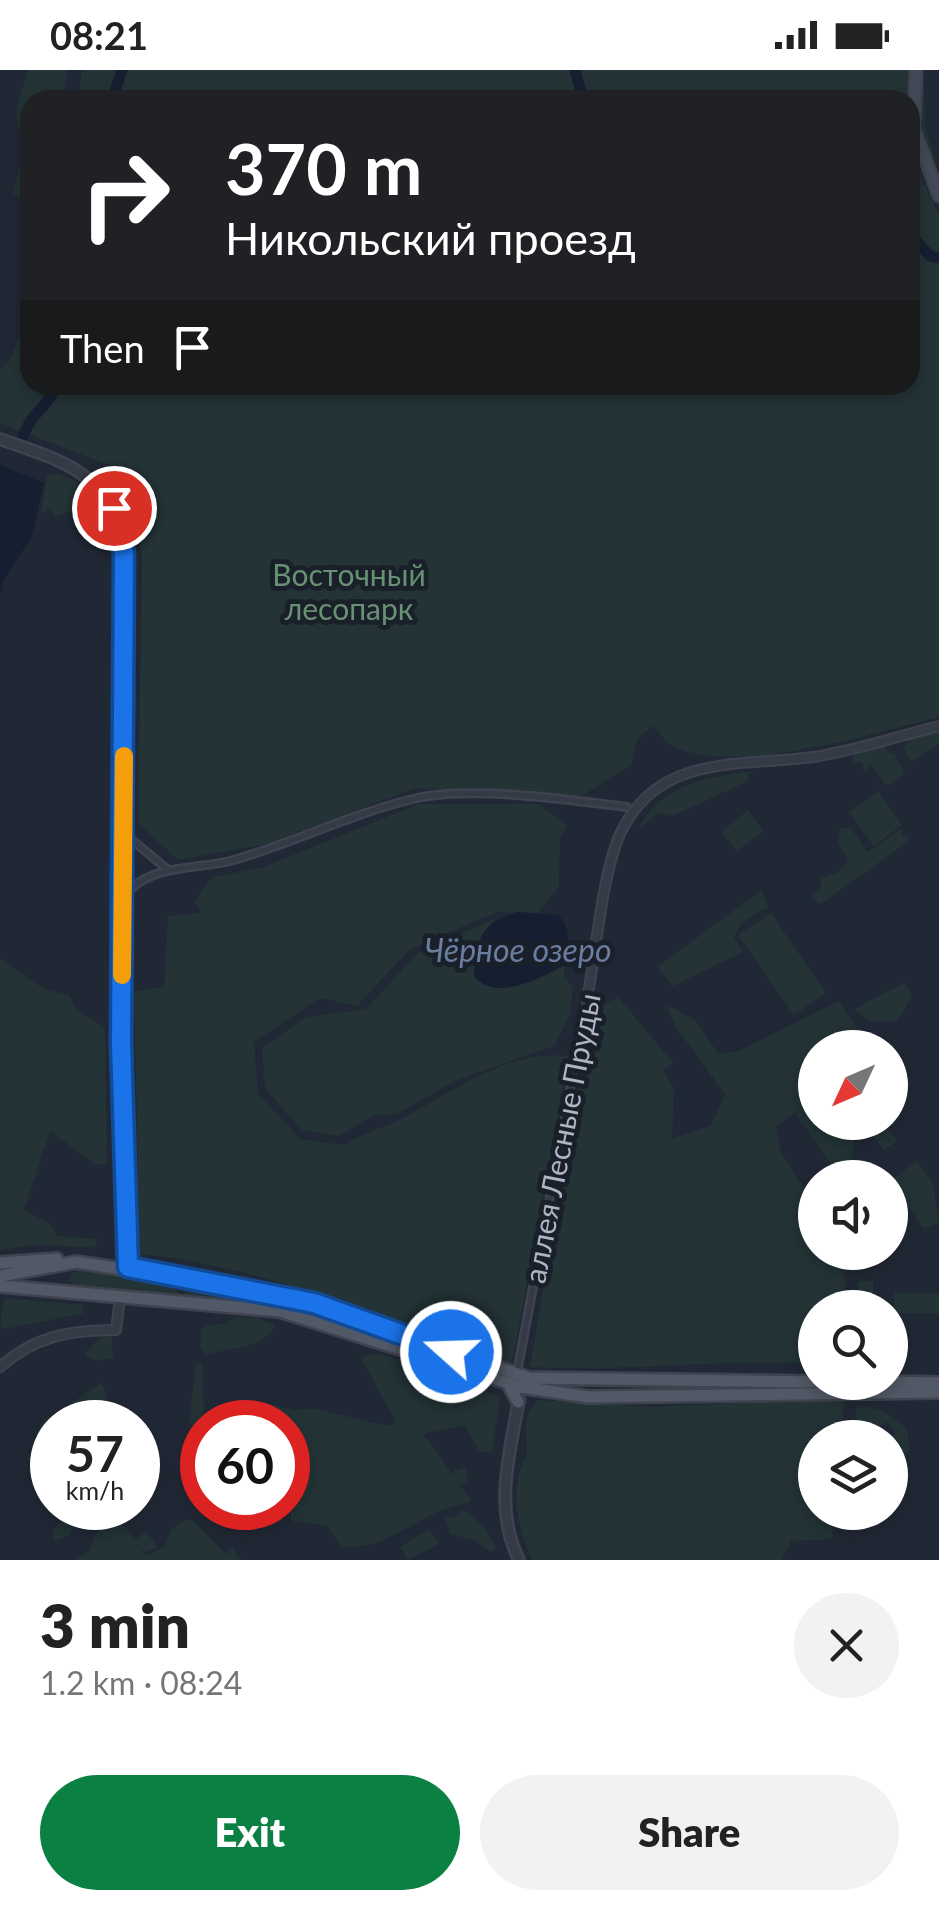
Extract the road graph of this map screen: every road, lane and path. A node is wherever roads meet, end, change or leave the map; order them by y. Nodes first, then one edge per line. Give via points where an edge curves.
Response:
1 (920, 145) edge
2 (939, 196) edge
3 (0, 438) edge
4 (939, 726) edge
5 (627, 807) dead end
6 (132, 840) dead end
7 (167, 869) junction
8 (133, 885) dead end
9 (588, 1000) joint
10 (47, 1259) junction
11 (76, 1262) junction
12 (0, 1263) edge
13 (128, 1267) junction
14 (23, 1273) junction
15 (172, 1274) junction
16 (0, 1276) edge
17 (0, 1286) edge
18 (265, 1292) junction
19 (79, 1293) junction
20 (120, 1297) junction
21 (173, 1302) junction
22 (262, 1308) junction
23 (0, 1367) edge
24 (477, 1367) junction
25 (591, 1382) junction
26 (646, 1382) junction
27 (798, 1382) edge
28 (908, 1382) edge
29 (939, 1382) edge
30 (521, 1384) junction
31 (939, 1392) edge
32 (588, 1397) junction
33 (646, 1400) junction
34 (518, 1402) junction
35 (519, 1560) edge

1 - 2 main road
3 - 13 street via 88,476 114,508 124,554 121,1043
4 - 9 street, аллея Лесные Пруды via 816,756 706,764 651,791 616,846
5 - 7 street via 492,795 415,798 240,858 191,871
6 - 7 street
7 - 8 street
9 - 30 street, аллея Лесные Пруды via 518,1367
10 - 11 main road
10 - 12 main road
10 - 14 main road
11 - 13 main road
11 - 14 main road
11 - 19 main road via 66,1278
13 - 15 main road
14 - 16 main road
15 - 18 main road
15 - 21 main road via 184,1290
17 - 19 main road
18 - 22 main road
18 - 24 main road via 314,1303
19 - 20 main road
20 - 21 main road
20 - 23 street via 116,1330 51,1336
21 - 22 main road
22 - 24 main road
24 - 30 main road
25 - 26 main road
25 - 30 main road
25 - 32 main road
26 - 27 main road
26 - 33 main road
28 - 29 main road
30 - 32 main road
30 - 34 main road
30 - 34 street
31 - 33 main road
32 - 33 main road
34 - 35 street via 504,1502

